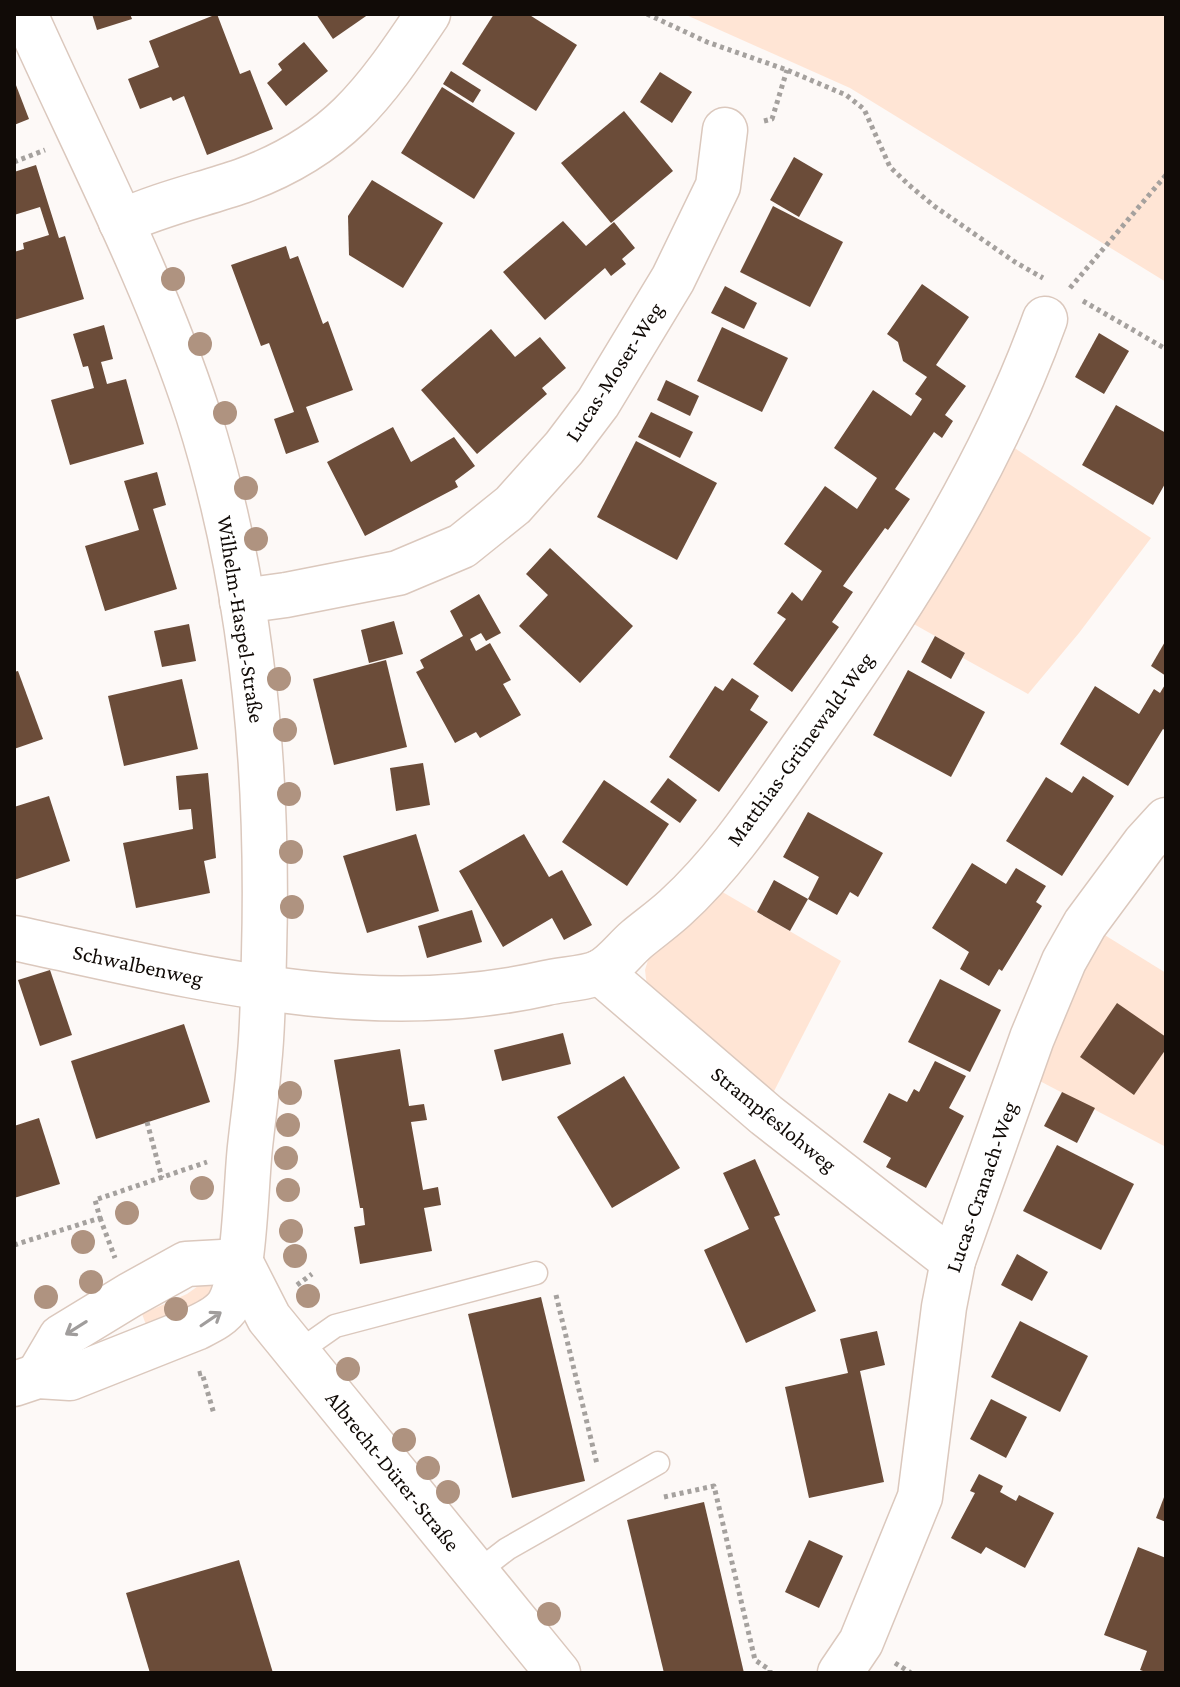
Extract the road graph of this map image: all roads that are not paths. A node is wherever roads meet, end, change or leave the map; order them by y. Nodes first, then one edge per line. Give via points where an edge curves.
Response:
1 (25, 14) edge
2 (428, 14) edge
3 (725, 130) road end
4 (121, 222) junction
5 (1056, 305) road end
6 (242, 601) junction
7 (1166, 820) edge
8 (14, 938) edge
9 (600, 972) junction
10 (263, 986) junction
11 (240, 1261) junction
12 (953, 1261) junction
13 (536, 1273) dead end
14 (298, 1352) junction
15 (26, 1380) edge
16 (658, 1463) dead end
17 (476, 1573) junction
18 (558, 1673) edge
19 (840, 1673) edge

1 - 4 street, Wilhelm-Haspel-Straße
2 - 4 street via 372,94 308,151 241,181
3 - 6 street, Lucas-Moser-Weg via 718,186 673,279 598,403 513,505 462,546 398,573
4 - 6 street, Wilhelm-Haspel-Straße via 197,413
5 - 9 street, Matthias-Grünewald-Weg via 947,529 877,643 744,833 676,908
6 - 10 street, Wilhelm-Haspel-Straße via 257,706 264,813
7 - 12 street, Lucas-Cranach-Weg via 1113,885 1064,961
8 - 10 street, Schwalbenweg via 225,983
9 - 10 street, Matthias-Grünewald-Weg via 439,1000 311,996
9 - 12 street, Strampfeslohweg via 766,1115
10 - 11 street, Wilhelm-Haspel-Straße
11 - 14 street, Albrecht-Dürer-Straße via 264,1310
11 -> 15 street, Wilhelm-Haspel-Straße via 186,1264 130,1295 61,1337
15 -> 11 street, Wilhelm-Haspel-Straße via 70,1378 215,1319 229,1304
12 - 19 street, Lucas-Cranach-Weg via 920,1497 861,1642
13 - 14 lane via 335,1326
14 - 17 street, Albrecht-Dürer-Straße
16 - 17 lane via 507,1549
17 - 18 street, Albrecht-Dürer-Straße

